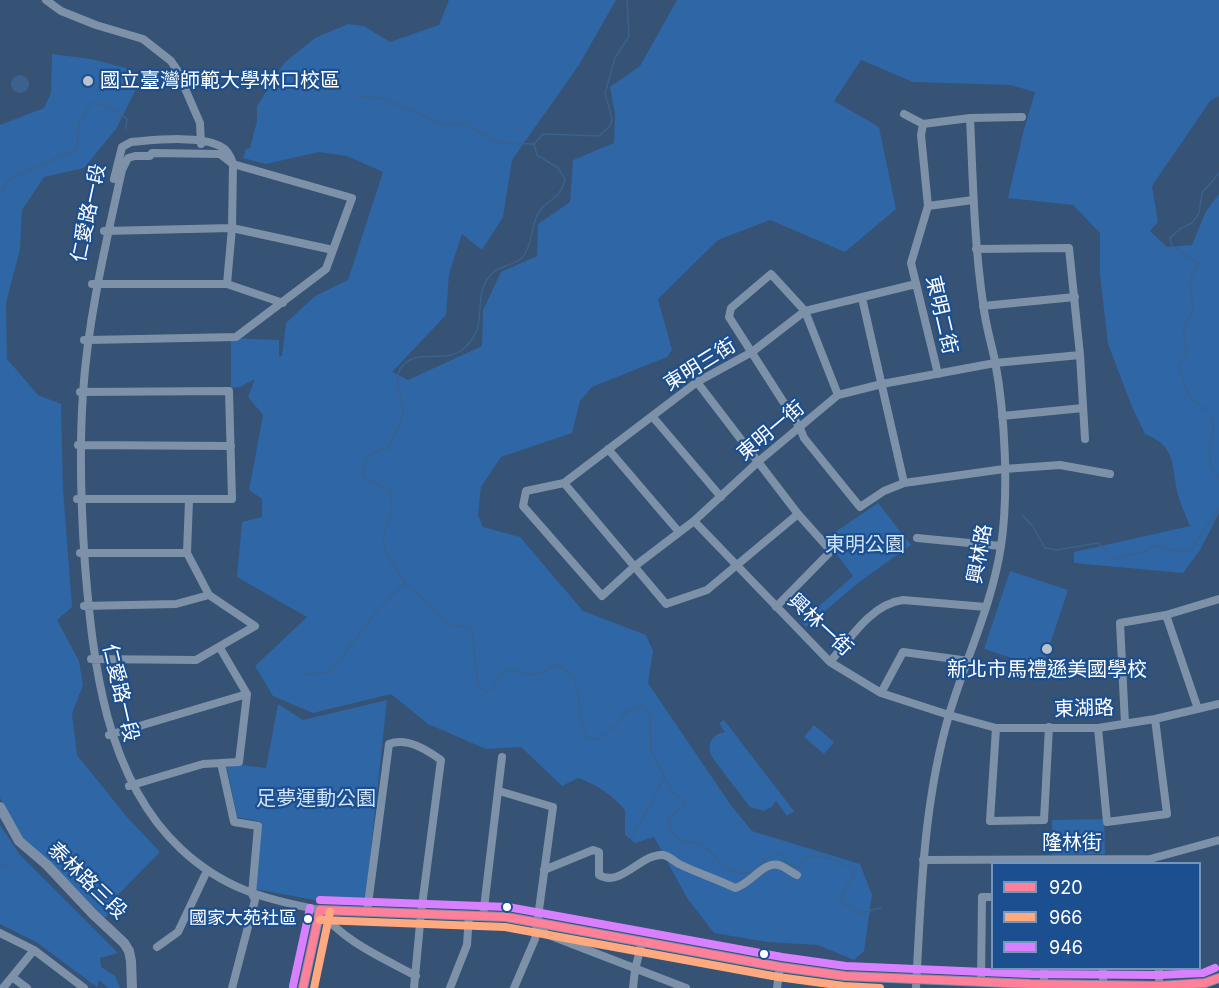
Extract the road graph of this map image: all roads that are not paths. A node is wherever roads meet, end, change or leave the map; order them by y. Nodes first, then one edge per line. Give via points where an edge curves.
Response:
1 (46, 0) edge
2 (59, 4) edge
3 (904, 114) dead end
4 (1022, 117) dead end
5 (970, 118) junction
6 (923, 124) junction
7 (201, 140) junction
8 (201, 153) junction
9 (233, 164) junction
10 (973, 200) junction
11 (928, 206) junction
12 (232, 228) junction
13 (106, 231) junction
14 (976, 249) junction
15 (333, 250) junction
16 (95, 284) junction
17 (227, 284) junction
18 (916, 284) junction
19 (1075, 297) junction
20 (862, 298) junction
21 (283, 303) junction
22 (983, 306) junction
23 (805, 311) junction
24 (87, 340) junction
25 (752, 352) junction
26 (1080, 355) junction
27 (995, 363) junction
28 (938, 374) junction
29 (697, 382) junction
30 (882, 384) junction
31 (80, 392) junction
32 (838, 396) junction
33 (1083, 408) junction
34 (652, 416) junction
35 (1002, 416) junction
36 (800, 428) junction
37 (1085, 439) dead end
38 (78, 445) junction
39 (231, 446) junction
40 (608, 449) junction
41 (759, 461) junction
42 (1004, 469) junction
43 (1110, 474) dead end
44 (564, 483) junction
45 (904, 483) junction
46 (721, 497) junction
47 (79, 499) junction
48 (189, 500) junction
49 (798, 514) junction
50 (694, 521) junction
51 (679, 532) junction
52 (917, 538) dead end
53 (1001, 546) junction
54 (82, 553) junction
55 (187, 554) junction
56 (635, 566) junction
57 (736, 566) junction
58 (209, 595) junction
59 (602, 596) joint
60 (1219, 599) edge
61 (86, 606) junction
62 (776, 607) junction
63 (986, 607) junction
64 (1166, 615) junction
65 (220, 648) junction
66 (93, 659) junction
67 (969, 661) junction
68 (830, 662) junction
69 (881, 693) junction
70 (247, 694) junction
71 (1219, 704) edge
72 (1198, 709) junction
73 (949, 715) junction
74 (1155, 718) junction
75 (1125, 724) junction
76 (996, 728) junction
77 (1049, 728) junction
78 (1098, 728) junction
79 (111, 734) junction
80 (502, 757) dead end
81 (221, 764) junction
82 (131, 785) junction
83 (499, 791) junction
84 (0, 807) edge
85 (1219, 840) edge
86 (923, 860) junction
87 (544, 870) junction
88 (205, 875) junction
89 (797, 875) dead end
90 (254, 897) junction
91 (991, 897) edge
92 (320, 910) junction
93 (367, 912) junction
94 (421, 913) junction
95 (469, 915) junction
96 (483, 916) junction
97 (536, 923) junction
98 (0, 933) edge
99 (642, 940) junction
100 (157, 947) dead end
101 (34, 950) junction
102 (780, 967) junction
103 (635, 970) junction
104 (1044, 970) edge
105 (1103, 970) edge
106 (1159, 970) edge
107 (416, 976) junction
108 (12, 977) junction
109 (1219, 978) edge
110 (981, 981) junction
111 (916, 984) edge
112 (1044, 984) junction
113 (1073, 986) edge
114 (1103, 986) edge
115 (1159, 986) junction
116 (3, 988) edge
117 (27, 988) edge
118 (84, 988) edge
119 (132, 988) edge
120 (232, 988) edge
121 (303, 988) edge
122 (414, 988) edge
123 (450, 988) edge
124 (514, 988) edge
125 (633, 988) edge
126 (686, 988) edge
127 (777, 988) edge

1 - 2 street
2 - 7 street via 96,25 143,39 171,62 200,123
3 - 6 street
4 - 5 street
5 - 6 street
5 - 10 street, 興林路
6 - 11 street, 東明二街
7 - 8 street
7 - 9 street, 仁愛路一段 via 219,144 231,155
7 - 13 street, 仁愛路一段 via 131,142 122,147
8 - 9 street, 仁愛路一段 via 220,154
8 - 13 street, 仁愛路一段 via 152,153 128,158
9 - 12 street
9 - 15 street via 352,198
10 - 11 street
10 - 14 street, 興林路
11 - 18 street, 東明二街 via 911,263
12 - 13 street
12 - 15 street
12 - 17 street
13 - 16 street, 仁愛路一段
14 - 19 street via 1069,248
14 - 22 street, 興林路
15 - 21 street via 326,269
16 - 17 street
16 - 24 street, 仁愛路一段
17 - 21 street
18 - 20 street, 東明三街
18 - 28 street, 東明二街
19 - 22 street
19 - 26 street
20 - 23 street, 東明三街
20 - 30 street
21 - 24 street via 237,337
22 - 27 street, 興林路
23 - 25 street, 東明三街
23 - 25 street via 771,274 731,308 729,317
23 - 32 street
24 - 31 street, 仁愛路一段
25 - 29 street, 東明三街
25 - 36 street
26 - 27 street, 東明一街
26 - 33 street
27 - 28 street, 東明一街
27 - 35 street, 興林路
28 - 30 street, 東明一街
29 - 34 street, 東明三街
29 - 41 street
30 - 32 street, 東明一街
30 - 45 street
31 - 38 street, 仁愛路一段
31 - 39 street via 230,392
32 - 36 street, 東明一街
33 - 35 street
33 - 37 street
34 - 40 street, 東明三街
34 - 46 street
35 - 42 street, 興林路
36 - 41 street, 東明一街
36 - 45 street via 860,507
38 - 39 street
38 - 47 street, 仁愛路一段
39 - 48 street via 232,499
40 - 44 street, 東明三街
40 - 51 street
41 - 46 street, 東明一街
41 - 49 street
42 - 43 street via 1060,465
42 - 45 street
42 - 53 street, 興林路
44 - 56 street
44 - 59 street, 東明三街 via 526,491 523,506
46 - 50 street, 東明一街
47 - 48 street
47 - 54 street, 仁愛路一段
48 - 55 street
49 - 57 street
49 - 62 street via 831,551
50 - 51 street, 東明一街
50 - 57 street, 興林一街
51 - 56 street, 東明一街
52 - 53 street
53 - 63 street, 興林路
54 - 55 street
54 - 61 street, 仁愛路一段
55 - 58 street
56 - 57 street via 666,604 707,590
56 - 59 street, 東明一街
57 - 62 street, 興林一街
58 - 61 street via 176,604
58 - 65 street via 255,626
60 - 64 street
61 - 66 street, 仁愛路一段
62 - 68 street, 興林一街
63 - 67 street, 興林路
63 - 68 street via 891,601 874,612
64 - 72 street
64 - 75 street via 1120,623
65 - 66 street via 196,660
65 - 70 street
66 - 79 street, 仁愛路一段
67 - 69 street via 903,652
67 - 73 street, 興林路
68 - 69 street, 興林一街
69 - 73 street, 興林一街
70 - 79 street
70 - 81 street via 239,762
71 - 72 street, 東湖路
72 - 74 street, 東湖路
73 - 76 street, 東湖路
73 - 86 street, 興林路 via 928,811
74 - 75 street, 東湖路
74 - 78 street via 1167,814 1107,822
75 - 78 street, 東湖路
76 - 77 street, 東湖路
76 - 77 street via 990,821 1044,820
77 - 78 street, 東湖路
79 - 82 street, 仁愛路一段
80 - 83 street
81 - 82 street via 184,768
81 - 90 street via 234,822 258,826
82 - 88 street, 仁愛路一段 via 142,811 160,835
82 - 90 street, 仁愛路一段 via 156,822 182,849 216,876
83 - 87 street via 553,807
83 - 96 street
84 - 119 main road, 泰林路三段 via 20,841 124,943 131,962
85 - 86 street, 隆林街 via 1150,859
86 - 111 street, 興林路
87 - 89 street via 593,850 599,852 602,877 611,878 651,856 665,855 735,888 771,866 779,865
87 - 97 street
88 - 90 street, 仁愛路一段 via 237,894
88 - 100 street via 178,932
90 - 92 street, 仁愛路一段 via 292,909
90 - 120 street
91 - 110 street via 982,897
92 - 93 main road, 仁愛路一段
92 - 107 street via 330,923 370,951
92 - 121 main road
93 - 94 main road, 仁愛路一段
93 - 94 street via 389,744 393,742 423,747 441,760
94 - 95 main road, 仁愛路一段
94 - 107 street
95 - 96 main road, 仁愛路一段
95 - 123 street via 467,945
96 - 97 main road, 仁愛路一段
97 - 99 main road, 仁愛路一段
97 - 103 street via 546,934
97 - 124 street via 535,939
98 - 101 street
99 - 102 main road, 仁愛路一段
99 - 103 street
101 - 108 street
101 - 118 street
102 - 111 main road, 仁愛路一段
102 - 127 street
103 - 125 street
103 - 126 street
104 - 112 street
105 - 114 street
106 - 115 street
107 - 122 street
108 - 116 street
108 - 117 street
109 - 115 main road, 仁愛路一段 via 1205,983
110 - 111 main road, 仁愛路一段
110 - 112 main road, 仁愛路一段
112 - 113 main road, 仁愛路一段
113 - 114 main road, 仁愛路一段
114 - 115 main road, 仁愛路一段

